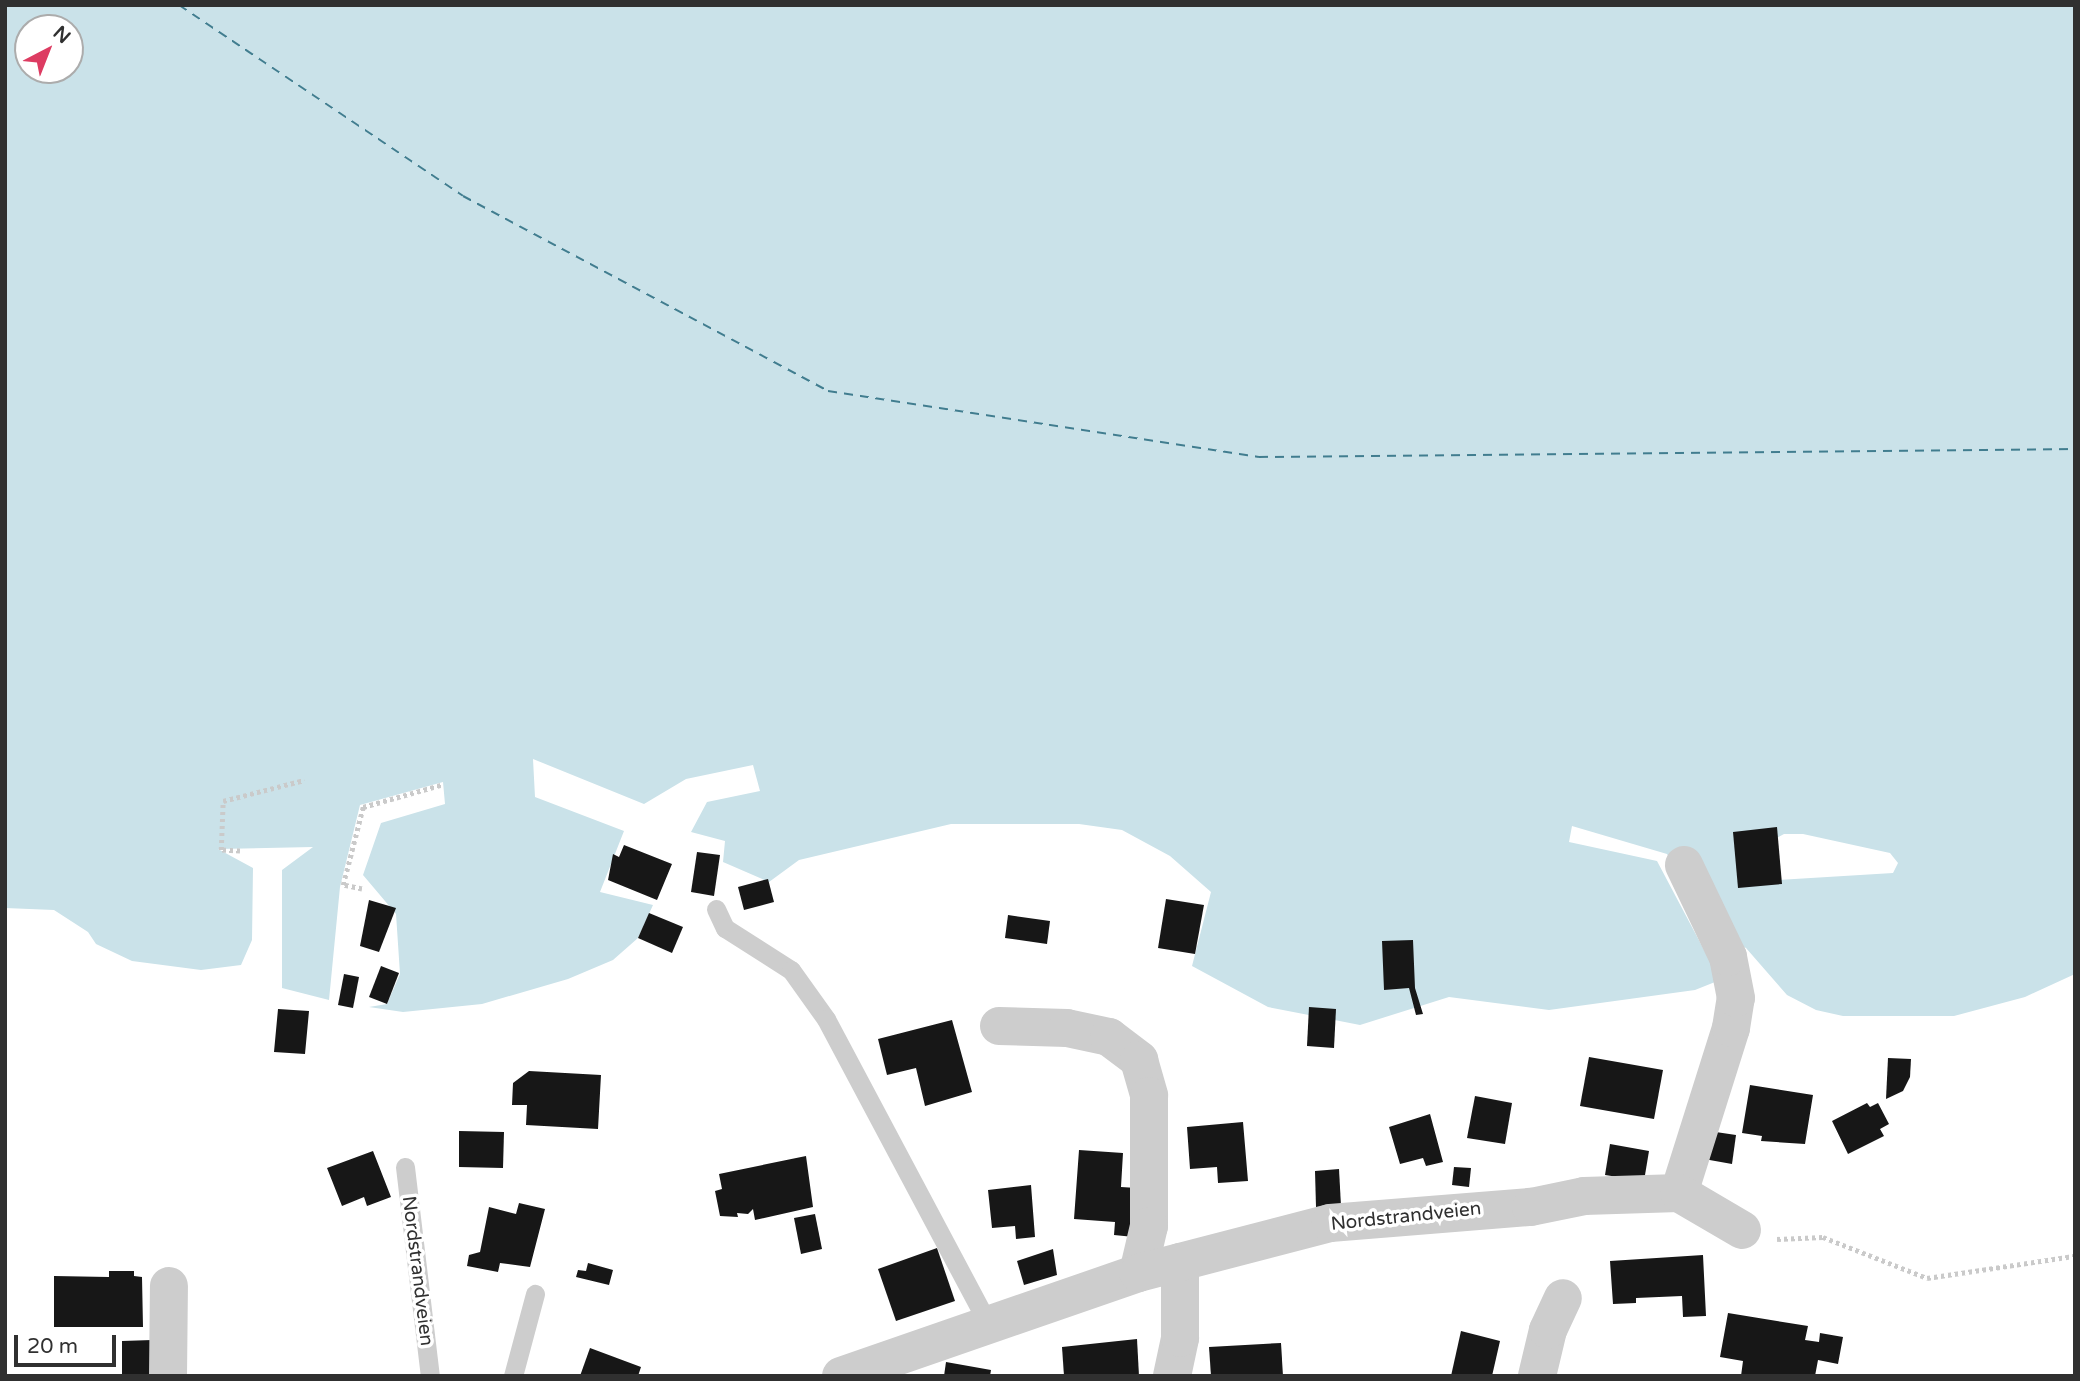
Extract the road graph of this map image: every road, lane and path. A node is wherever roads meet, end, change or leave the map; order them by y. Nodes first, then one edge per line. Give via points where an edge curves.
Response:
1 (304, 780) dead end
2 (442, 785) dead end
3 (240, 851) dead end
4 (1684, 865) dead end
5 (362, 889) dead end
6 (716, 909) dead end
7 (999, 1027) dead end
8 (405, 1167) dead end
9 (1679, 1193) junction
10 (1741, 1230) joint
11 (2075, 1256) edge
12 (1180, 1262) junction
13 (1138, 1273) junction
14 (169, 1286) dead end
15 (534, 1294) dead end
16 (1563, 1298) dead end
17 (989, 1325) junction
18 (168, 1376) edge
19 (430, 1376) edge
20 (513, 1376) edge
21 (841, 1376) edge
22 (1172, 1376) edge
23 (1538, 1376) edge

1 - 3 path via 223,801 221,850
2 - 5 path via 363,807 343,885
4 - 9 street via 1728,957 1736,998 1731,1028
6 - 17 lane via 725,929 791,970 826,1019
7 - 13 street via 1067,1028 1109,1037 1139,1060 1149,1096 1149,1226
8 - 19 lane, Nordstrandveien
9 - 10 street
9 - 12 street, Nordstrandveien via 1584,1196 1531,1208 1468,1209 1330,1223
10 - 11 path via 1783,1240 1823,1237 1927,1278
12 - 13 street, Nordstrandveien
12 - 22 street via 1180,1338
13 - 17 street, Nordstrandveien
14 - 18 street
15 - 20 lane
16 - 23 street via 1548,1330
17 - 21 street, Nordstrandveien

